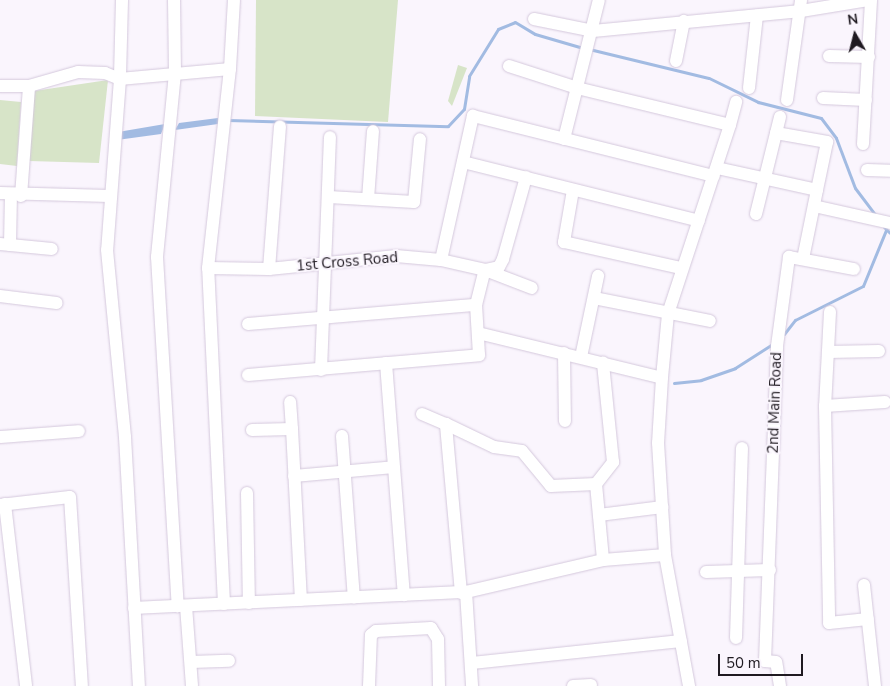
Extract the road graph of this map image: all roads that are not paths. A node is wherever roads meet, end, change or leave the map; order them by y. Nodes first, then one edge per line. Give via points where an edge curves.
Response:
1 (122, 0) edge
2 (174, 0) edge
3 (234, 0) edge
4 (599, 0) edge
5 (869, 0) edge
6 (801, 5) edge
7 (757, 15) junction
8 (534, 19) dead end
9 (684, 21) junction
10 (593, 31) junction
11 (829, 56) dead end
12 (869, 57) junction
13 (676, 60) dead end
14 (509, 66) dead end
15 (230, 69) junction
16 (175, 73) junction
17 (120, 79) junction
18 (0, 86) edge
19 (30, 86) junction
20 (577, 88) junction
21 (749, 88) dead end
22 (824, 98) dead end
23 (787, 100) dead end
24 (866, 100) junction
25 (736, 102) dead end
26 (780, 117) dead end
27 (730, 125) junction
28 (280, 126) dead end
29 (373, 131) dead end
30 (776, 133) junction
31 (330, 137) dead end
32 (420, 139) dead end
33 (564, 139) junction
34 (863, 144) dead end
35 (463, 162) junction
36 (867, 170) dead end
37 (890, 171) edge
38 (715, 172) junction
39 (526, 177) junction
40 (764, 179) junction
41 (573, 190) junction
42 (817, 190) junction
43 (11, 195) edge
44 (110, 196) junction
45 (329, 197) junction
46 (368, 200) junction
47 (814, 206) junction
48 (756, 214) dead end
49 (699, 221) junction
50 (890, 223) edge
51 (5, 244) edge
52 (52, 249) dead end
53 (804, 259) junction
54 (441, 260) junction
55 (324, 264) junction
56 (208, 268) junction
57 (680, 268) junction
58 (854, 269) dead end
59 (269, 270) junction
60 (485, 270) junction
61 (598, 276) dead end
62 (532, 288) dead end
63 (0, 296) edge
64 (594, 298) junction
65 (57, 303) dead end
66 (476, 305) junction
67 (830, 312) dead end
68 (668, 314) junction
69 (323, 317) junction
70 (710, 321) dead end
71 (248, 324) dead end
72 (478, 333) junction
73 (879, 351) dead end
74 (828, 352) junction
75 (564, 353) junction
76 (580, 357) junction
77 (386, 363) junction
78 (603, 363) junction
79 (321, 370) junction
80 (248, 375) dead end
81 (662, 378) junction
82 (290, 402) dead end
83 (885, 402) dead end
84 (826, 406) junction
85 (422, 414) dead end
86 (565, 421) dead end
87 (446, 424) junction
88 (292, 429) junction
89 (252, 430) dead end
90 (79, 431) dead end
91 (342, 436) dead end
92 (0, 437) edge
93 (742, 448) dead end
94 (394, 467) junction
95 (345, 472) junction
96 (294, 476) junction
97 (596, 484) junction
98 (247, 493) dead end
99 (2, 504) edge
100 (662, 507) junction
101 (599, 515) junction
102 (665, 555) junction
103 (603, 560) junction
104 (738, 570) junction
105 (770, 570) junction
106 (706, 572) dead end
107 (864, 584) dead end
108 (463, 592) junction
109 (404, 595) junction
110 (354, 598) junction
111 (300, 600) junction
112 (249, 603) junction
113 (224, 604) junction
114 (182, 606) junction
115 (134, 608) junction
116 (868, 619) junction
117 (736, 638) dead end
118 (681, 641) junction
119 (229, 661) dead end
120 (191, 662) junction
121 (472, 663) junction
122 (591, 685) edge
123 (26, 686) edge
124 (82, 686) edge
125 (139, 686) edge
126 (192, 686) edge
127 (369, 686) edge
128 (439, 686) edge
129 (472, 686) edge
130 (573, 686) edge
131 (690, 686) edge
132 (780, 686) edge
133 (874, 686) edge

1 - 17 street
2 - 16 street
3 - 15 street
4 - 10 street
5 - 6 street
5 - 12 street
6 - 7 street
6 - 23 street
7 - 9 street
7 - 21 street
8 - 10 street
9 - 10 street
9 - 13 street
10 - 20 street
11 - 12 street
12 - 24 street
14 - 20 street
15 - 16 street
15 - 56 street
16 - 17 street
16 - 114 street via 157,257
17 - 19 street via 105,73 78,72
17 - 44 street
18 - 19 street
19 - 43 street
20 - 27 street
20 - 33 street
22 - 24 street
24 - 34 street
25 - 27 street
26 - 30 street
27 - 38 street
28 - 59 street
29 - 46 street
30 - 40 street
30 - 42 street via 826,142
31 - 45 street
32 - 46 street via 414,202
33 - 35 street via 473,116
33 - 38 street
35 - 39 street
35 - 54 street
36 - 37 street
38 - 40 street
38 - 49 street
39 - 41 street
39 - 60 street via 503,259 499,267
40 - 42 street
40 - 48 street
41 - 49 street
41 - 57 street via 564,242
42 - 47 street
43 - 44 street
43 - 51 street
44 - 115 street via 107,250 125,438
45 - 46 street
45 - 55 street
47 - 50 street
47 - 53 street
49 - 57 street
51 - 52 street
53 - 58 street
53 - 105 street, 2nd Main Road via 789,257 778,340
54 - 55 street, 1st Cross Road via 396,256
54 - 60 street, 1st Cross Road
55 - 59 street, 1st Cross Road
55 - 69 street
56 - 59 street, 1st Cross Road
56 - 113 street
57 - 68 street
60 - 62 street, 1st Cross Road
60 - 66 street
61 - 64 street
63 - 65 street
64 - 68 street
64 - 76 street
66 - 69 street
66 - 72 street
67 - 74 street
68 - 70 street
68 - 81 street
69 - 71 street
69 - 79 street
72 - 75 street
72 - 77 street via 479,355
73 - 74 street
74 - 84 street
75 - 76 street
75 - 86 street
76 - 78 street
77 - 79 street
77 - 94 street
78 - 81 street
78 - 97 street via 613,462
79 - 80 street
81 - 100 street via 658,443
82 - 88 street
83 - 84 street
84 - 116 street via 829,624
85 - 87 street
87 - 97 street via 494,447 522,451 552,486
87 - 108 street
88 - 89 street
88 - 96 street
90 - 92 street
91 - 95 street
93 - 104 street
94 - 95 street
94 - 109 street
95 - 96 street
95 - 110 street
96 - 111 street
97 - 101 street
98 - 112 street
99 - 123 street
99 - 124 street via 70,497
100 - 101 street
100 - 102 street
101 - 103 street
102 - 103 street
102 - 118 street
103 - 108 street
104 - 105 street
104 - 106 street
104 - 117 street
105 - 132 street, 2nd Main Road via 765,661 776,662
107 - 116 street
108 - 109 street
108 - 121 street
109 - 110 street
110 - 111 street
111 - 112 street
112 - 113 street
113 - 114 street
114 - 115 street
114 - 120 street
115 - 125 street
116 - 133 street
118 - 121 street
118 - 131 street
119 - 120 street
120 - 126 street
121 - 129 street
122 - 130 street
127 - 128 street via 371,635 376,631 431,628 438,639

